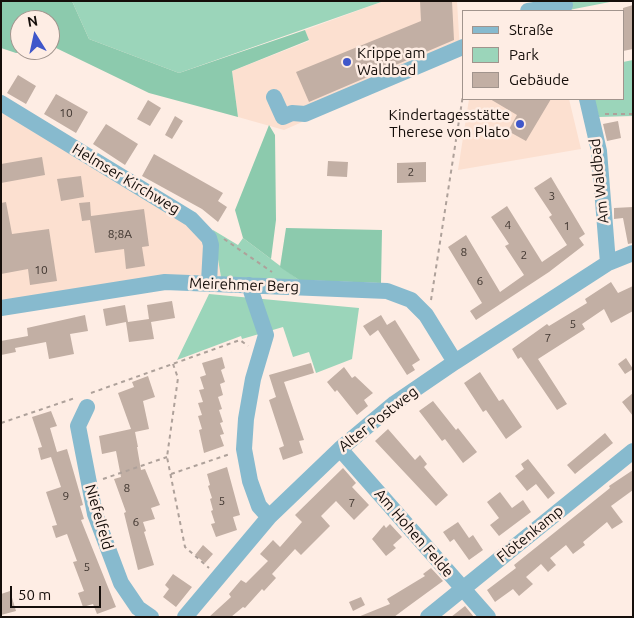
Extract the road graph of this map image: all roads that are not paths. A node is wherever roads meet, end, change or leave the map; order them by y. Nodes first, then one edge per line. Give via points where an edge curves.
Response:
1 (565, 6) edge
2 (535, 10) edge
3 (462, 47) edge
4 (274, 97) dead end
5 (587, 100) edge
6 (1, 103) edge
7 (633, 253) edge
8 (608, 263) junction
9 (209, 282) junction
10 (249, 285) junction
11 (1, 308) edge
12 (455, 362) junction
13 (82, 400) road end
14 (340, 448) junction
15 (633, 451) edge
16 (269, 517) junction
17 (463, 588) junction
18 (151, 617) edge
19 (185, 617) edge
20 (428, 617) edge
21 (488, 617) edge

1 - 2 street
3 - 4 street via 305,114 292,113 283,117
5 - 8 street, Am Waldbad via 598,151
6 - 9 street, Helmser Kirchweg via 191,219 204,231 211,245
7 - 8 street, Alter Postweg
8 - 12 street, Alter Postweg
9 - 10 street, Meirehmer Berg
9 - 11 street, Meirehmer Berg via 165,282
10 - 12 street, Meirehmer Berg via 274,280 387,291 411,300 426,315
10 - 16 street via 266,335 253,379 244,449 259,506
12 - 14 street, Alter Postweg via 395,403
13 - 18 street, Niefelfeld via 78,426 95,514 113,567 129,597
14 - 16 street, Alter Postweg
14 - 17 street, Am Hohen Felde
15 - 17 street, Flötenkamp
16 - 19 street, Alter Postweg
17 - 20 street, Flötenkamp
17 - 21 street, Am Hohen Felde

